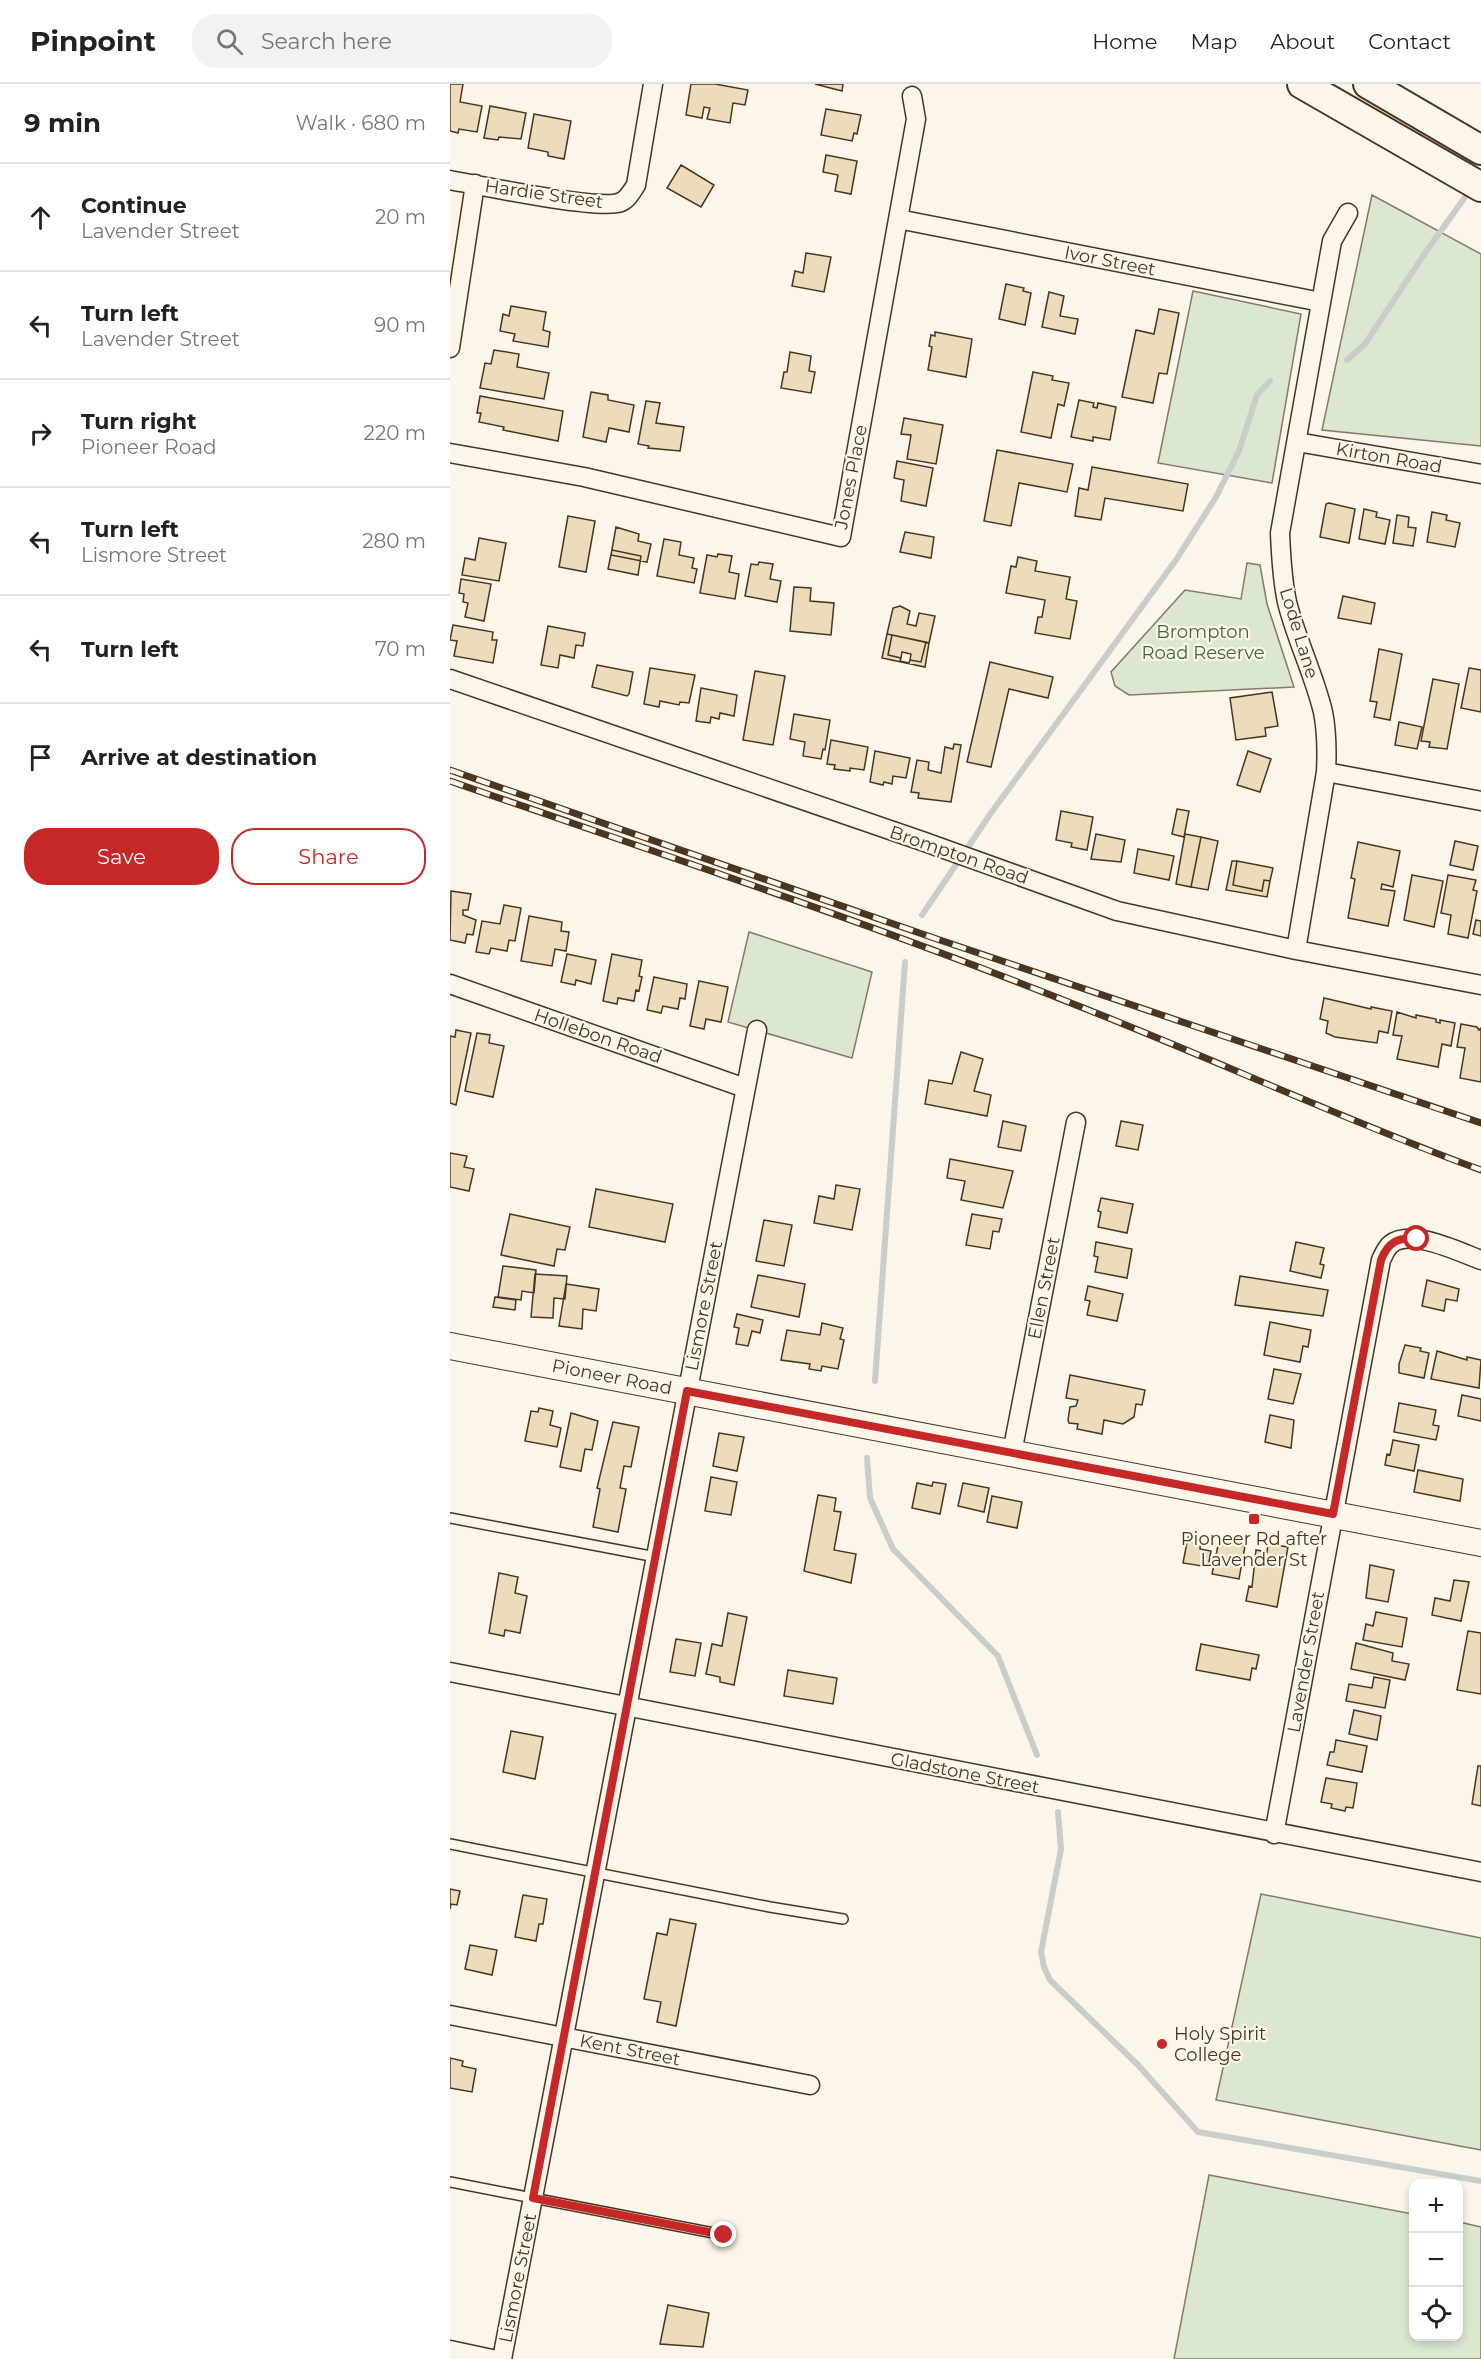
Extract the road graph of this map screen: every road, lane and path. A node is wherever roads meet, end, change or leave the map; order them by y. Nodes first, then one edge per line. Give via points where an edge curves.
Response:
1 (653, 84) edge
2 (1302, 84) edge
3 (1368, 84) edge
4 (912, 96) dead end
5 (1481, 150) edge
6 (450, 180) edge
7 (475, 184) junction
8 (1481, 187) edge
9 (1348, 213) dead end
10 (898, 219) junction
11 (1321, 302) junction
12 (450, 348) edge
13 (1297, 442) junction
14 (450, 453) edge
15 (1481, 474) edge
16 (450, 679) edge
17 (1326, 772) junction
18 (1481, 801) edge
19 (1296, 950) junction
20 (450, 984) edge
21 (1481, 985) edge
22 (757, 1030) dead end
23 (746, 1088) junction
24 (1076, 1122) dead end
25 (1481, 1260) edge
26 (450, 1346) edge
27 (687, 1391) junction
28 (1011, 1453) junction
29 (1333, 1514) junction
30 (450, 1518) edge
31 (1481, 1543) edge
32 (656, 1557) junction
33 (450, 1672) edge
34 (627, 1706) junction
35 (1274, 1834) junction
36 (450, 1844) edge
37 (595, 1872) junction
38 (1481, 1872) edge
39 (843, 1919) dead end
40 (450, 2015) edge
41 (564, 2037) junction
42 (810, 2085) dead end
43 (450, 2182) edge
44 (533, 2198) junction
45 (724, 2235) dead end
46 (450, 2350) edge
47 (492, 2359) edge
48 (502, 2359) edge

1 - 7 street, Hardie Street via 636,185 619,204 591,204
2 - 8 main road
3 - 5 main road
4 - 10 street, Jones Place via 916,119
6 - 7 street, Hardie Street
7 - 12 street
9 - 11 street, Lode Lane via 1332,241
10 - 11 street, Ivor Street
10 - 14 street, Jones Place via 841,537 584,477
11 - 13 street, Lode Lane
13 - 15 street, Kirton Road
13 - 17 street, Lode Lane via 1280,533 1281,572 1323,713
16 - 19 street, Brompton Road via 1117,910
17 - 18 street
17 - 19 street, Lode Lane
19 - 21 street, Brompton Road
20 - 23 street, Hollebon Road
22 - 23 street, Lismore Street
23 - 27 street, Lismore Street
24 - 28 street, Ellen Street
25 - 29 street, Lavender Street via 1424,1240 1398,1239 1388,1246 1381,1260
26 - 27 main road, Pioneer Road
27 - 28 main road, Pioneer Road
27 - 32 street, Lismore Street
28 - 29 main road, Pioneer Road
29 - 31 main road, Pioneer Road
29 - 35 street, Lavender Street
30 - 32 lane
32 - 34 street, Lismore Street
33 - 34 street, Gladstone Street
34 - 35 street, Gladstone Street
34 - 37 street, Lismore Street
35 - 38 street, Gladstone Street
36 - 37 lane
37 - 39 lane
37 - 41 street, Lismore Street
40 - 41 street, Kent Street
41 - 42 street, Kent Street
41 - 44 street, Lismore Street
43 - 44 lane
44 - 45 lane
44 - 48 street, Lismore Street
46 - 47 street

